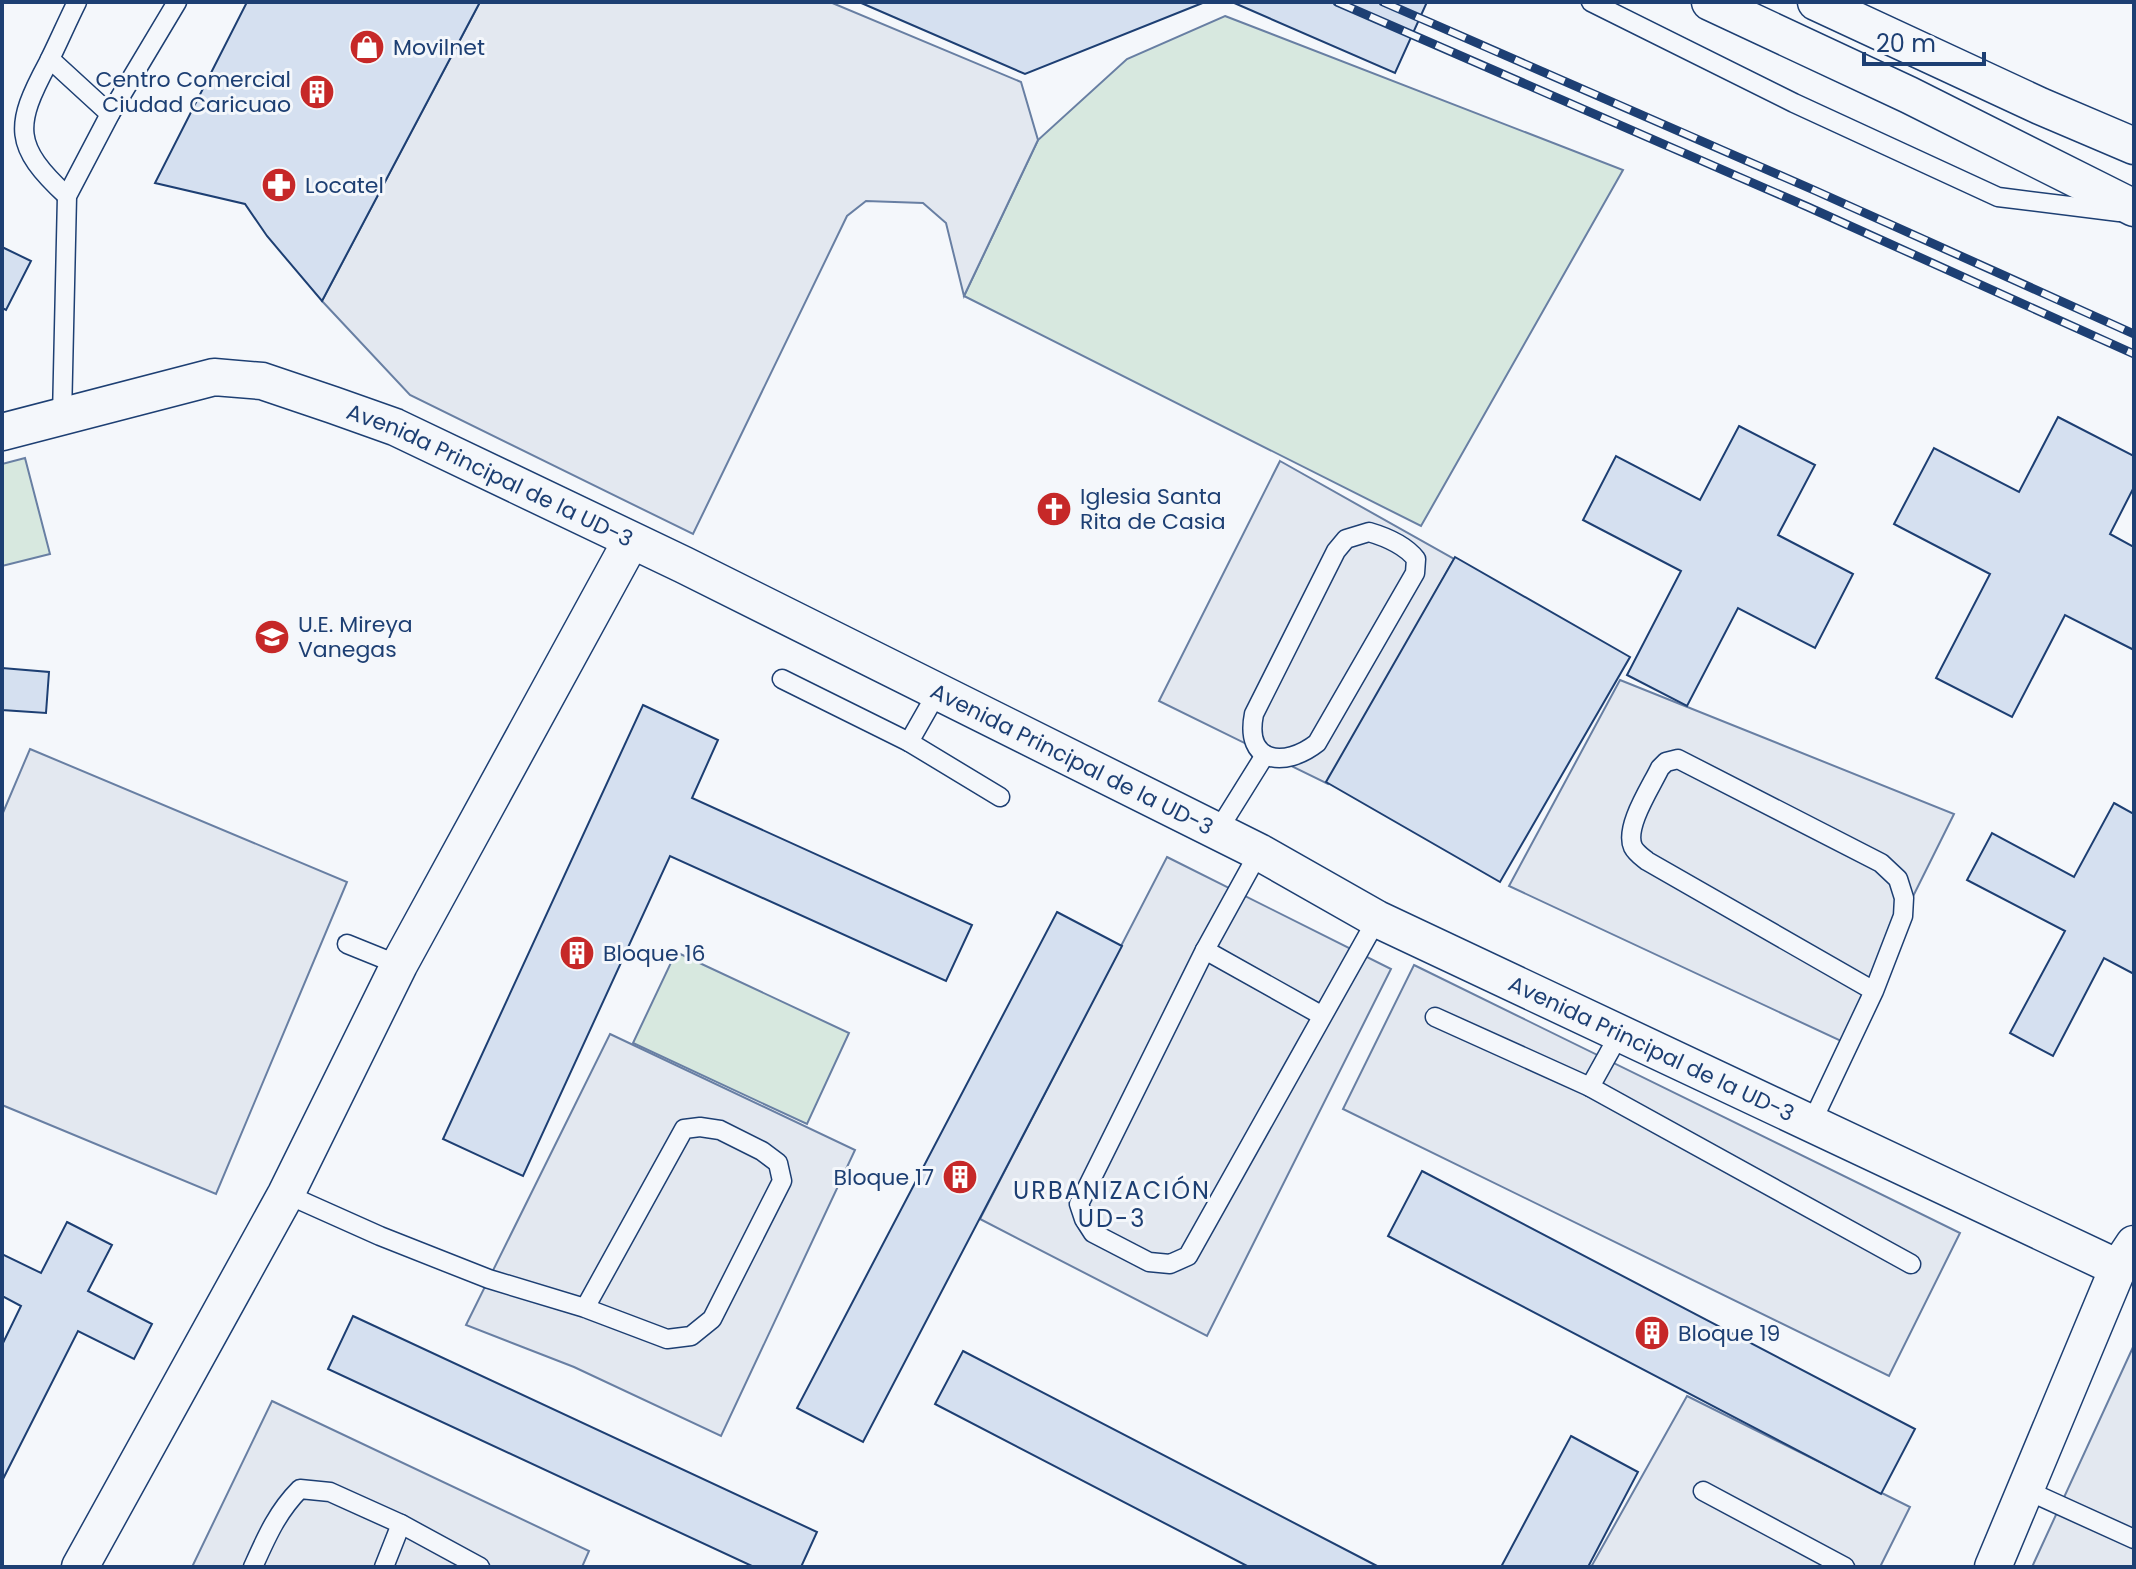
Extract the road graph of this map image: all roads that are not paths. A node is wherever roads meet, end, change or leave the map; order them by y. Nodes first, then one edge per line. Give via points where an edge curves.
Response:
1 (77, 2) edge
2 (177, 2) edge
3 (1591, 2) edge
4 (1710, 2) edge
5 (1816, 2) edge
6 (50, 59) junction
7 (110, 114) junction
8 (2134, 146) edge
9 (67, 196) junction
10 (2134, 208) edge
11 (2134, 214) edge
12 (62, 417) junction
13 (2, 432) edge
14 (631, 541) junction
15 (782, 679) dead end
16 (938, 691) junction
17 (909, 742) junction
18 (1265, 755) junction
19 (1000, 797) dead end
20 (1217, 832) junction
21 (1259, 852) junction
22 (1377, 919) junction
23 (347, 944) dead end
24 (1205, 950) junction
25 (399, 965) junction
26 (1874, 991) junction
27 (1321, 1015) junction
28 (1435, 1017) dead end
29 (1620, 1033) junction
30 (1590, 1087) junction
31 (1811, 1124) junction
32 (286, 1194) junction
33 (2126, 1256) edge
34 (1911, 1264) dead end
35 (585, 1308) junction
36 (2026, 1490) junction
37 (1703, 1491) dead end
38 (401, 1524) junction
39 (2134, 1539) edge
40 (80, 1567) edge
41 (253, 1567) edge
42 (384, 1567) edge
43 (480, 1567) edge
44 (1845, 1567) edge
45 (1993, 1567) edge

1 - 6 lane
2 - 7 lane
3 - 11 lane via 1998,197
4 - 10 street
5 - 8 street
6 - 7 lane
6 - 9 lane via 28,99 22,129 44,175
7 - 9 lane
9 - 12 lane
12 - 13 street, Avenida Principal de la UD-3
12 - 14 street, Avenida Principal de la UD-3 via 214,377 262,381 395,427
14 - 16 street, Avenida Principal de la UD-3
14 - 25 street
15 - 17 lane
16 - 17 lane
16 - 20 street, Avenida Principal de la UD-3
17 - 19 lane
18 - 18 lane via 1289,759 1317,743 1415,573 1411,552 1369,532 1346,539 1336,551 1254,714 1253,741
18 - 20 lane
20 - 21 street, Avenida Principal de la UD-3
21 - 22 street, Avenida Principal de la UD-3
21 - 24 lane
22 - 27 lane
22 - 29 street, Avenida Principal de la UD-3
23 - 25 lane
24 - 27 lane
24 - 27 lane via 1079,1204 1093,1233 1149,1262 1170,1264 1188,1256
25 - 32 street
26 - 26 lane via 1903,916 1898,879 1881,863 1678,759 1666,762 1633,822 1634,850
26 - 31 lane
28 - 30 lane
29 - 30 lane
29 - 31 street, Avenida Principal de la UD-3
30 - 34 lane
31 - 33 street, Avenida Principal de la UD-3
32 - 35 lane via 489,1279
32 - 40 street
33 - 36 street
35 - 35 lane via 684,1129 720,1130 778,1163 782,1181 712,1319 691,1336 667,1339
36 - 39 lane
36 - 45 street
37 - 44 lane
38 - 41 lane via 330,1492 300,1489 273,1522
38 - 42 lane
38 - 43 lane

